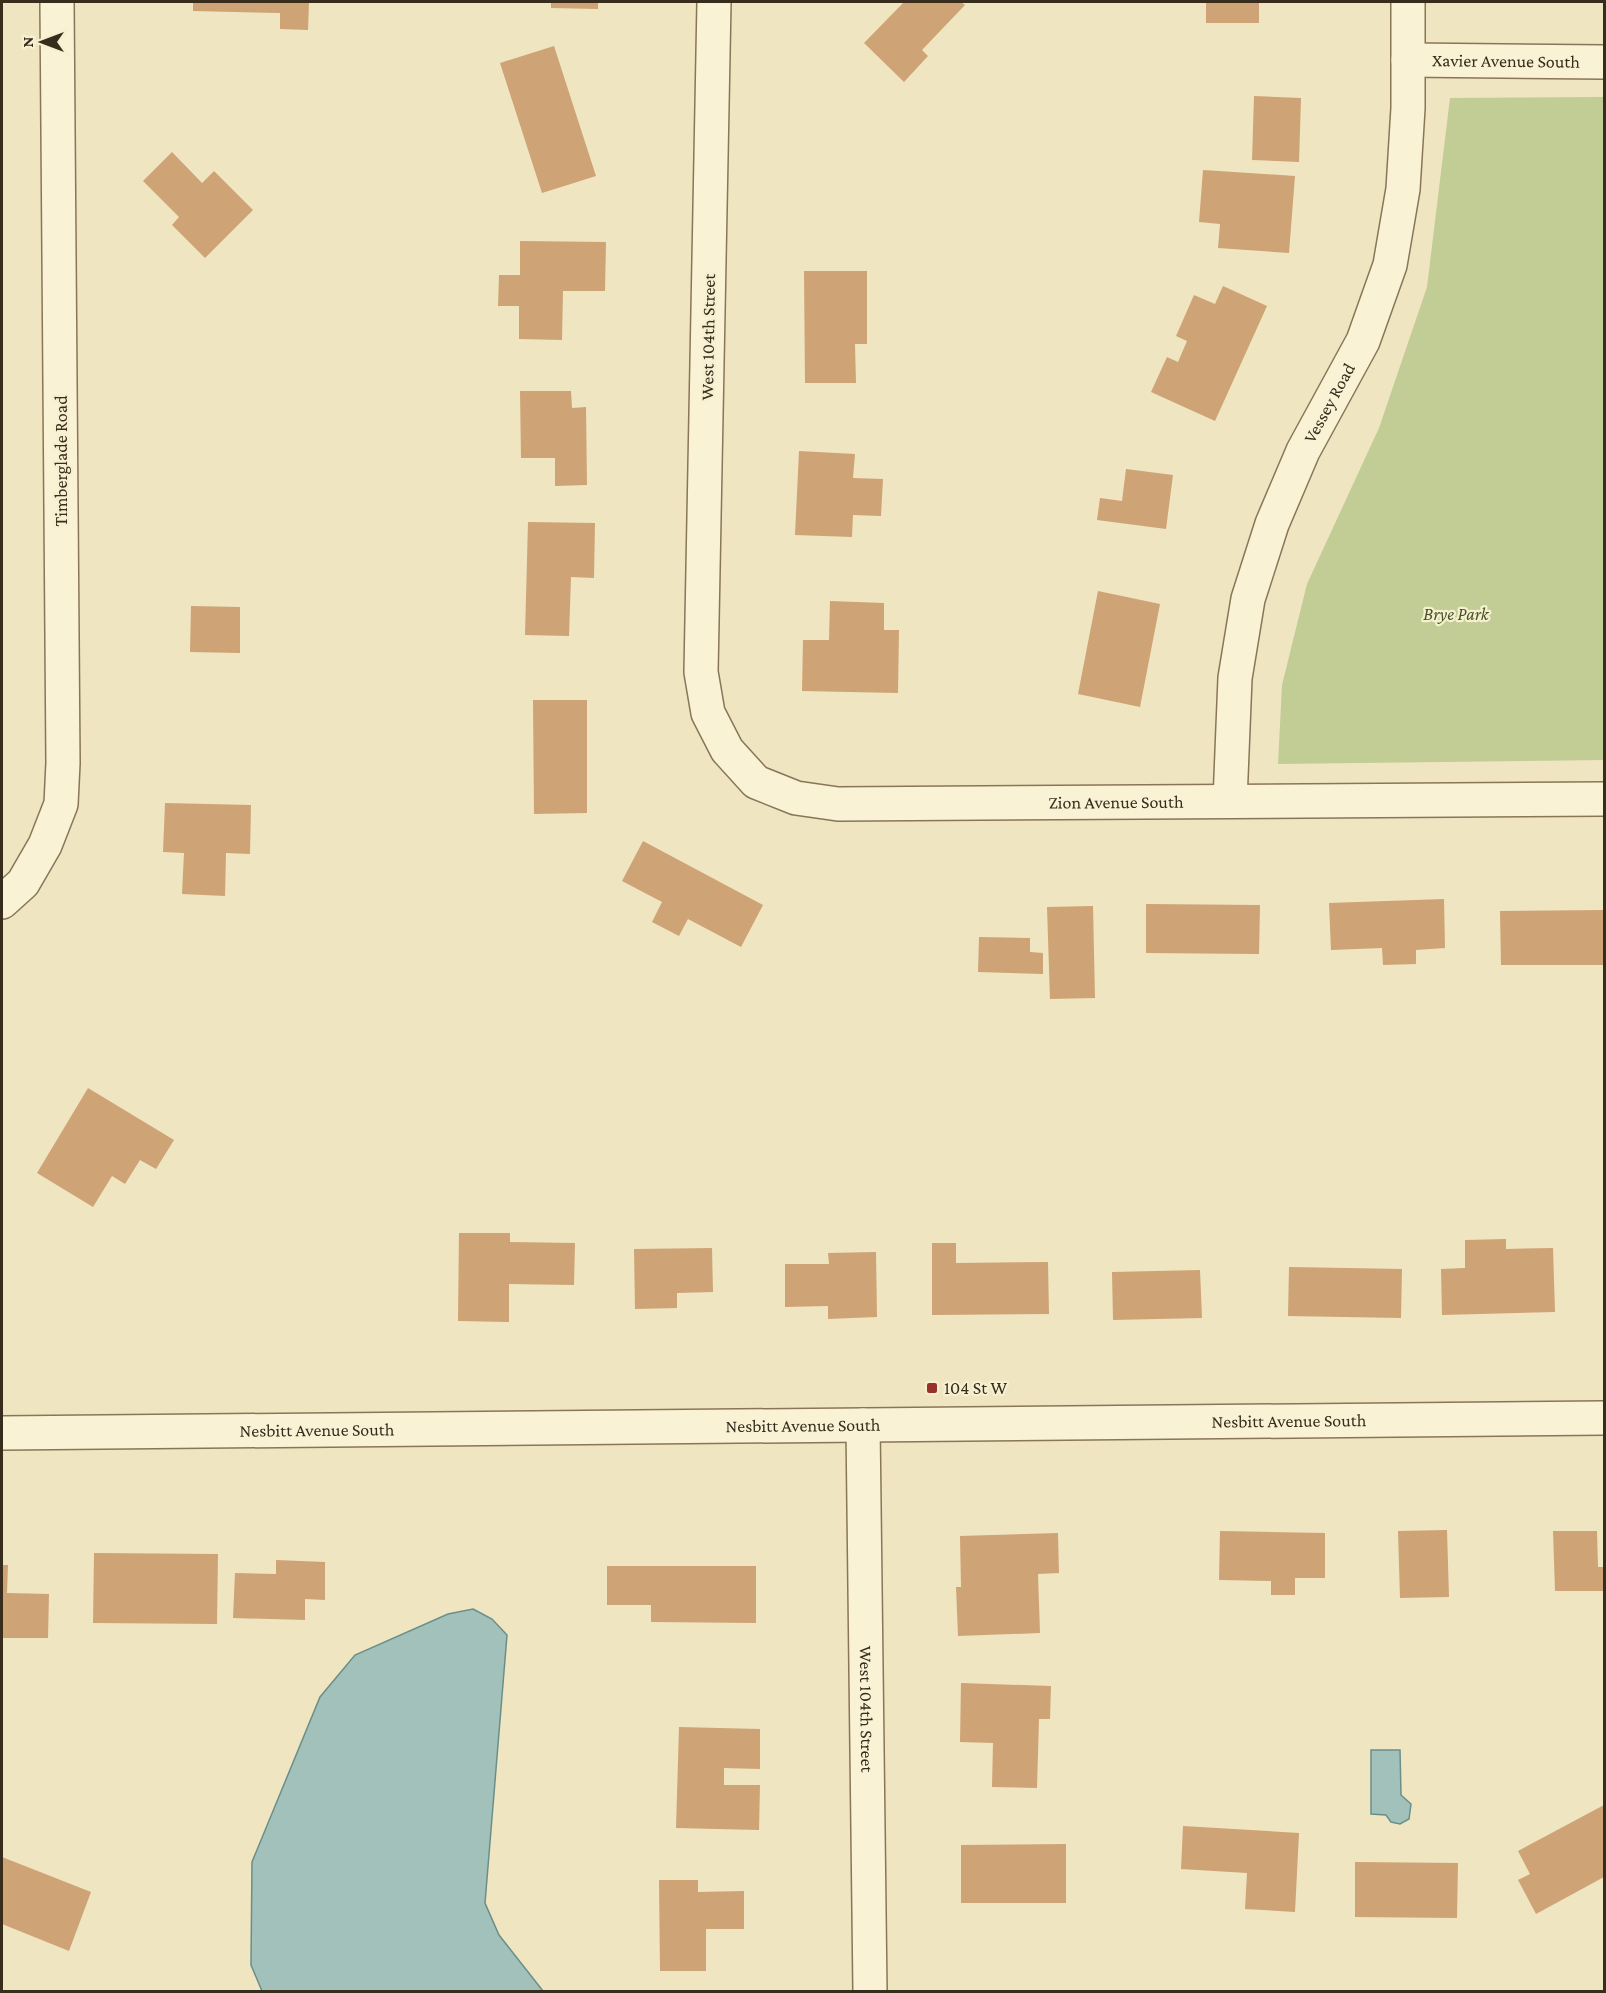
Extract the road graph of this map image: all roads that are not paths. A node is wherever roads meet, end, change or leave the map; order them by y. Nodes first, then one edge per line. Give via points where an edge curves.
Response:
1 (57, 2) edge
2 (714, 2) edge
3 (1408, 2) edge
4 (1408, 60) junction
5 (1605, 62) edge
6 (701, 672) joint
7 (1605, 799) edge
8 (1230, 801) junction
9 (2, 902) edge
10 (1605, 1418) edge
11 (863, 1425) junction
12 (2, 1433) edge
13 (870, 1992) edge

1 - 9 street, Timberglade Road via 61,804 45,845 23,883
2 - 6 street, West 104th Street
3 - 4 street, Vessey Road
4 - 5 street, Xavier Avenue South
4 - 8 street, Vessey Road via 1403,189 1390,265 1363,341 1303,451 1248,599 1235,678
6 - 8 street, Zion Avenue South via 708,713 727,750 756,782 796,798 838,804
7 - 8 street, Zion Avenue South
10 - 11 street, Nesbitt Avenue South
11 - 12 street, Nesbitt Avenue South
11 - 13 street, West 104th Street

